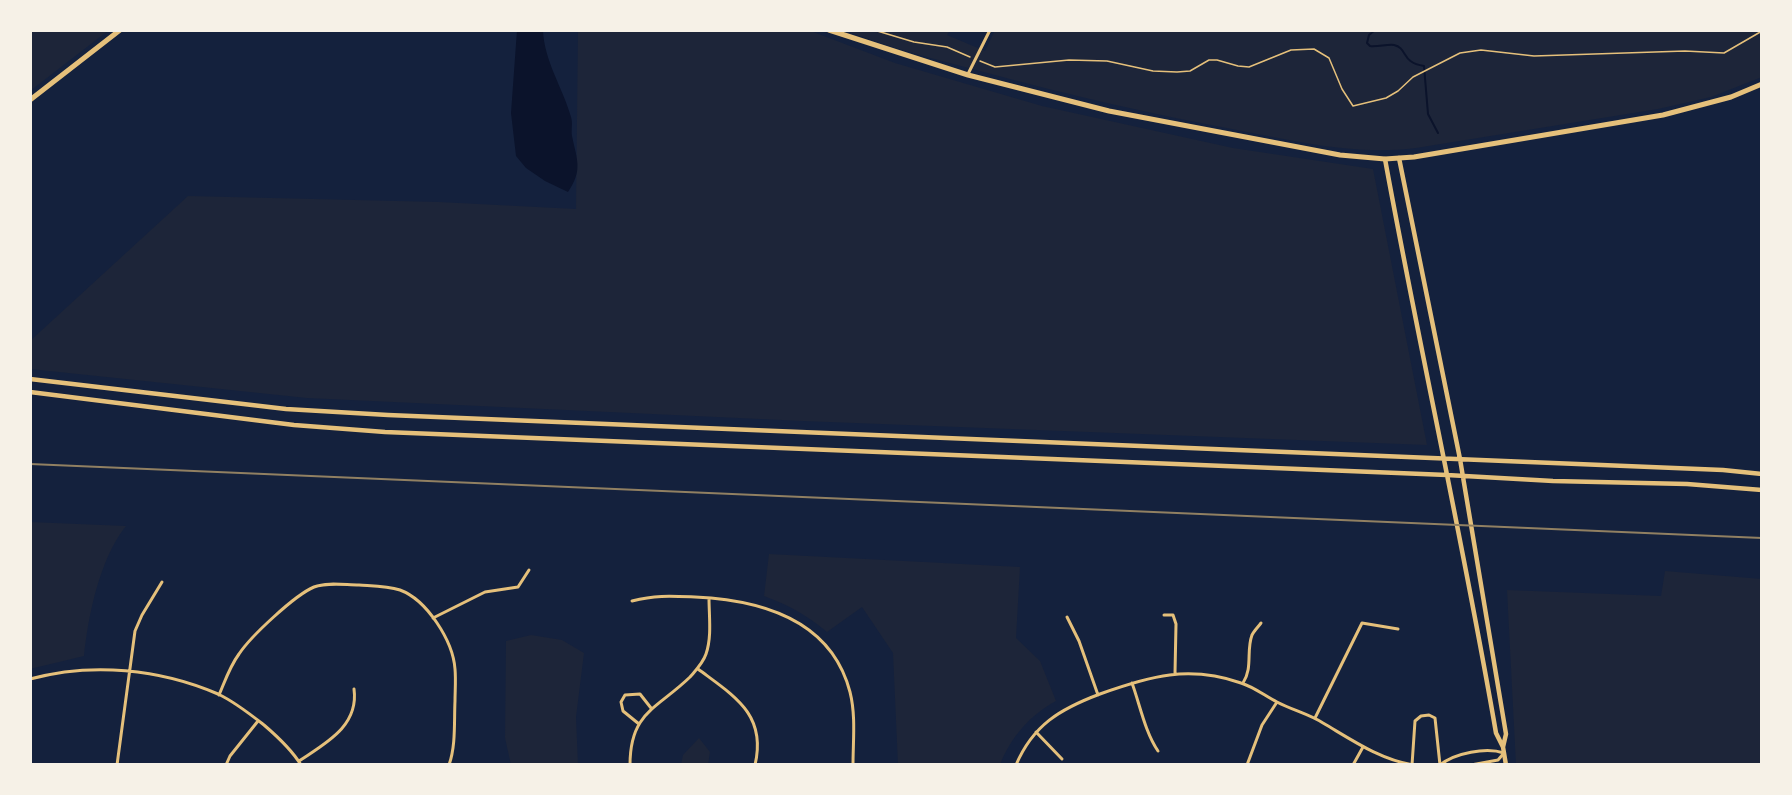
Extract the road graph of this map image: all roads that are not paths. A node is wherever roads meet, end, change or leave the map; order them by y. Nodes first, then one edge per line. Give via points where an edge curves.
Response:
1 (120, 30) edge
2 (829, 30) edge
3 (990, 30) edge
4 (968, 75) junction
5 (1762, 84) edge
6 (30, 100) edge
7 (1399, 158) junction
8 (1385, 159) junction
9 (30, 379) edge
10 (30, 392) edge
11 (1443, 458) junction
12 (1461, 459) junction
13 (1762, 474) edge
14 (1447, 475) junction
15 (1464, 476) junction
16 (1762, 490) edge
17 (529, 570) dead end
18 (162, 582) dead end
19 (709, 598) junction
20 (632, 602) dead end
21 (1164, 615) dead end
22 (1067, 617) dead end
23 (434, 618) junction
24 (1261, 623) dead end
25 (1398, 629) dead end
26 (698, 669) junction
27 (129, 671) junction
28 (1175, 673) junction
29 (30, 679) edge
30 (1132, 683) junction
31 (1243, 683) junction
32 (354, 689) dead end
33 (219, 695) junction
34 (1098, 695) junction
35 (1277, 702) junction
36 (651, 708) junction
37 (1315, 718) junction
38 (258, 721) junction
39 (639, 723) junction
40 (1036, 732) junction
41 (1363, 747) junction
42 (1503, 747) junction
43 (1158, 752) dead end
44 (1504, 753) junction
45 (1062, 759) dead end
46 (299, 761) junction
47 (117, 765) edge
48 (226, 765) edge
49 (302, 765) edge
50 (449, 765) edge
51 (630, 765) edge
52 (755, 765) edge
53 (853, 765) edge
54 (1016, 765) edge
55 (1246, 765) edge
56 (1353, 765) edge
57 (1413, 765) edge
58 (1440, 765) edge
59 (1471, 765) edge
60 (1506, 765) edge

1 - 6 main road
2 - 4 main road
3 - 4 street
4 - 8 main road via 1110,111 1306,150
5 - 7 main road via 1731,97 1663,115
7 - 8 main road
7 - 12 main road
8 - 11 main road
9 - 11 main road via 286,410
10 - 14 main road via 283,424 385,432
11 - 12 main road
11 - 14 main road
12 - 13 main road
12 - 15 main road
14 - 15 main road
14 - 42 main road via 1496,733
15 - 16 main road
15 - 42 main road via 1506,734
17 - 23 street via 518,587 485,592
18 - 27 street via 135,631
19 - 20 street via 653,596
19 - 26 street via 709,640
19 - 53 street via 777,611 816,636 833,656 847,683 853,711
21 - 28 street via 1173,615 1176,624
22 - 34 street
23 - 33 street via 400,590 326,584 314,587 246,643
23 - 50 street via 455,669
24 - 31 street via 1252,637 1250,667
25 - 37 street via 1362,623
26 - 36 street
26 - 52 street via 747,709 758,740
27 - 29 street via 78,669
27 - 33 street
27 - 47 street
28 - 30 street
28 - 31 street via 1213,675
30 - 34 street
30 - 43 street via 1148,737
31 - 35 street
32 - 46 street via 352,715 339,732
33 - 38 street
34 - 40 street via 1057,714
35 - 37 street
35 - 55 street via 1262,725
36 - 39 street
36 - 39 street via 639,694 625,695 621,702 623,711
37 - 41 street
38 - 46 street
38 - 48 street
39 - 51 street via 630,746
40 - 45 street
40 - 54 street
41 - 56 street
41 - 57 street
42 - 44 main road
44 - 58 street via 1496,750 1467,754 1448,758
44 - 59 street via 1498,760
44 - 60 main road
46 - 49 street
57 - 58 street via 1414,724 1418,718 1429,715 1435,718

